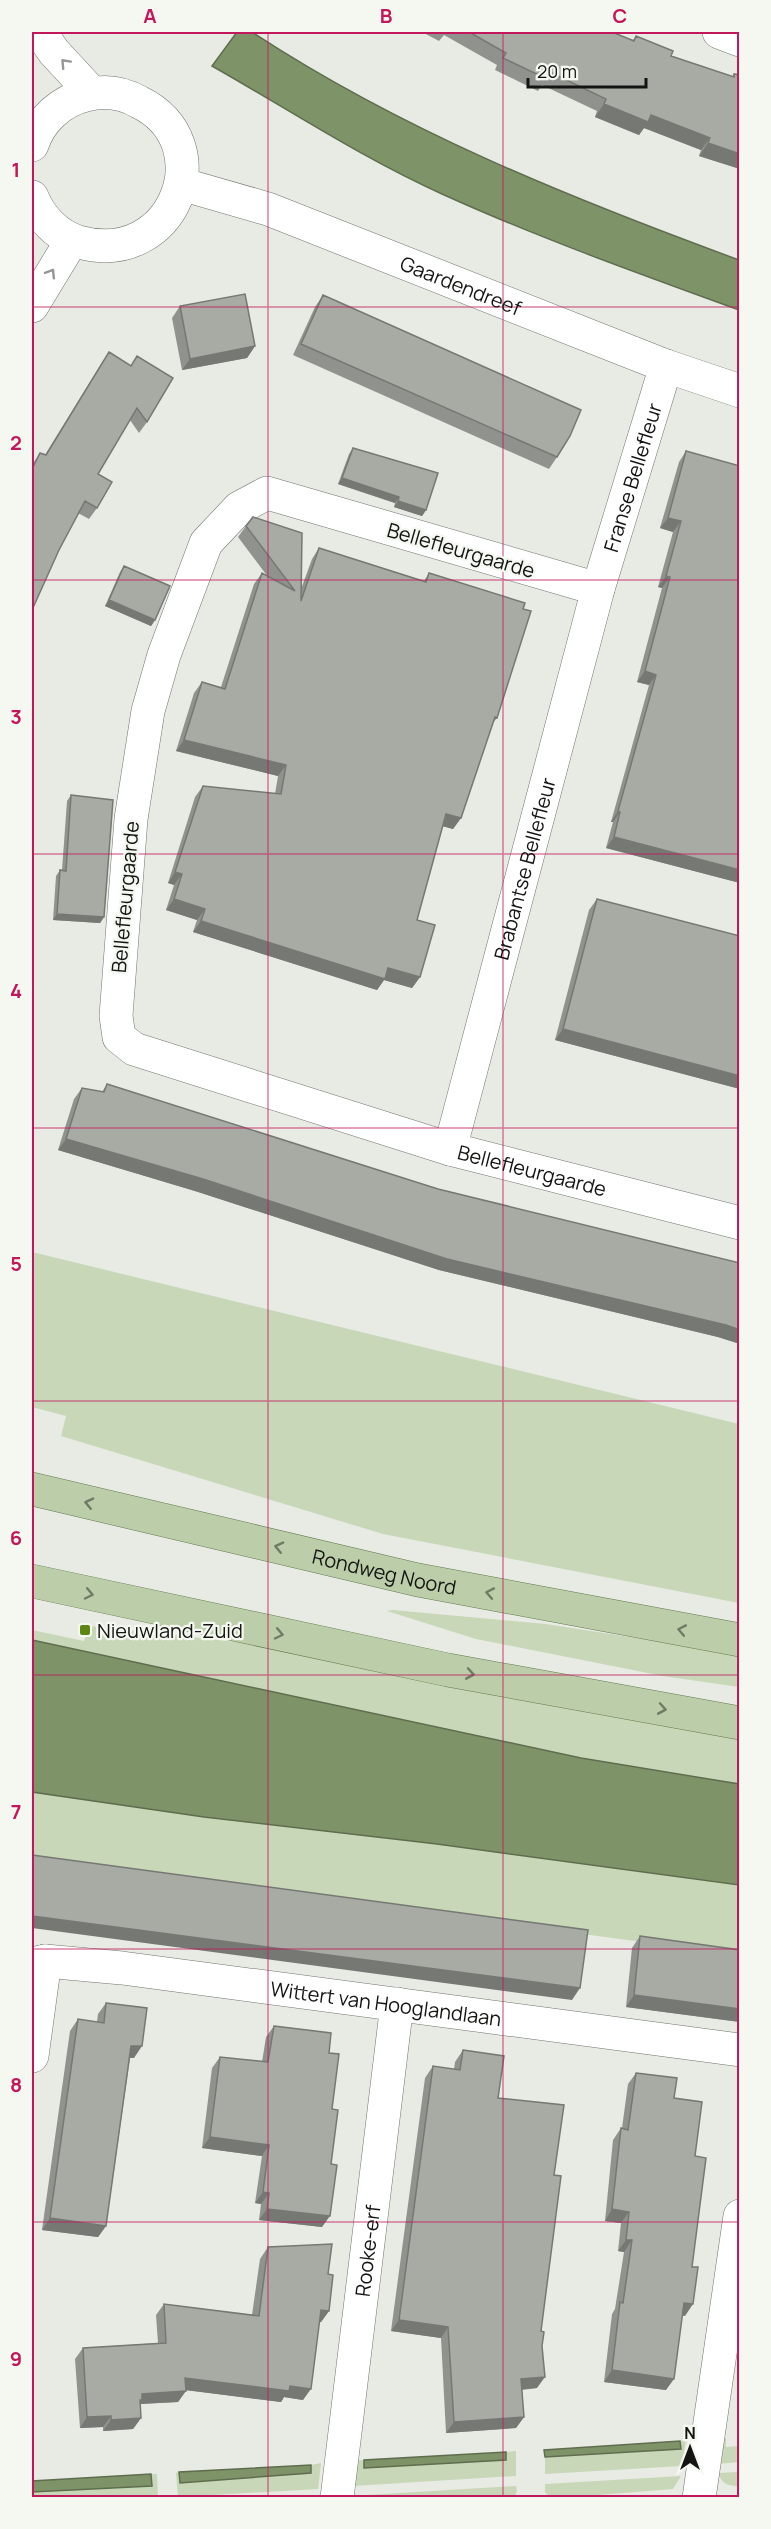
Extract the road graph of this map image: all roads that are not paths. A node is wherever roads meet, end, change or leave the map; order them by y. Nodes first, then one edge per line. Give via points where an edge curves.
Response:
1 (40, 32) edge
2 (719, 32) edge
3 (740, 40) edge
4 (92, 93) junction
5 (35, 122) edge
6 (181, 184) junction
7 (34, 209) edge
8 (72, 240) junction
9 (32, 306) edge
10 (666, 366) junction
11 (740, 391) edge
12 (598, 589) junction
13 (450, 1149) junction
14 (740, 1223) edge
15 (32, 1489) edge
16 (32, 1581) edge
17 (740, 1640) edge
18 (740, 1723) edge
19 (38, 1963) edge
20 (398, 2004) junction
21 (740, 2050) edge
22 (32, 2056) edge
23 (740, 2216) edge
24 (337, 2498) edge
25 (699, 2498) edge

4 -> 1 street
2 - 3 street
4 - 5 street via 66,102
4 - 6 street via 128,96 163,119 179,147
6 - 8 street via 169,213 134,242 95,247
6 - 10 street, Gaardendreef via 268,209
7 - 8 street
9 -> 8 street
10 - 11 street, Gaardendreef
10 - 12 street, Franse Bellefleur
12 - 13 street, Brabantse Bellefleur
12 - 13 street, Bellefleurgaarde via 267,493 238,508 206,543 164,655 148,711 131,819 116,1016 119,1037 134,1049
13 - 14 street, Bellefleurgaarde
17 -> 15 main road, Rondweg Noord via 418,1580
16 -> 18 main road via 448,1670
19 - 20 street, Wittert van Hooglandlaan via 122,1968
19 - 22 street
20 - 21 street, Wittert van Hooglandlaan
20 - 24 street, Rooke-erf
23 - 25 street

